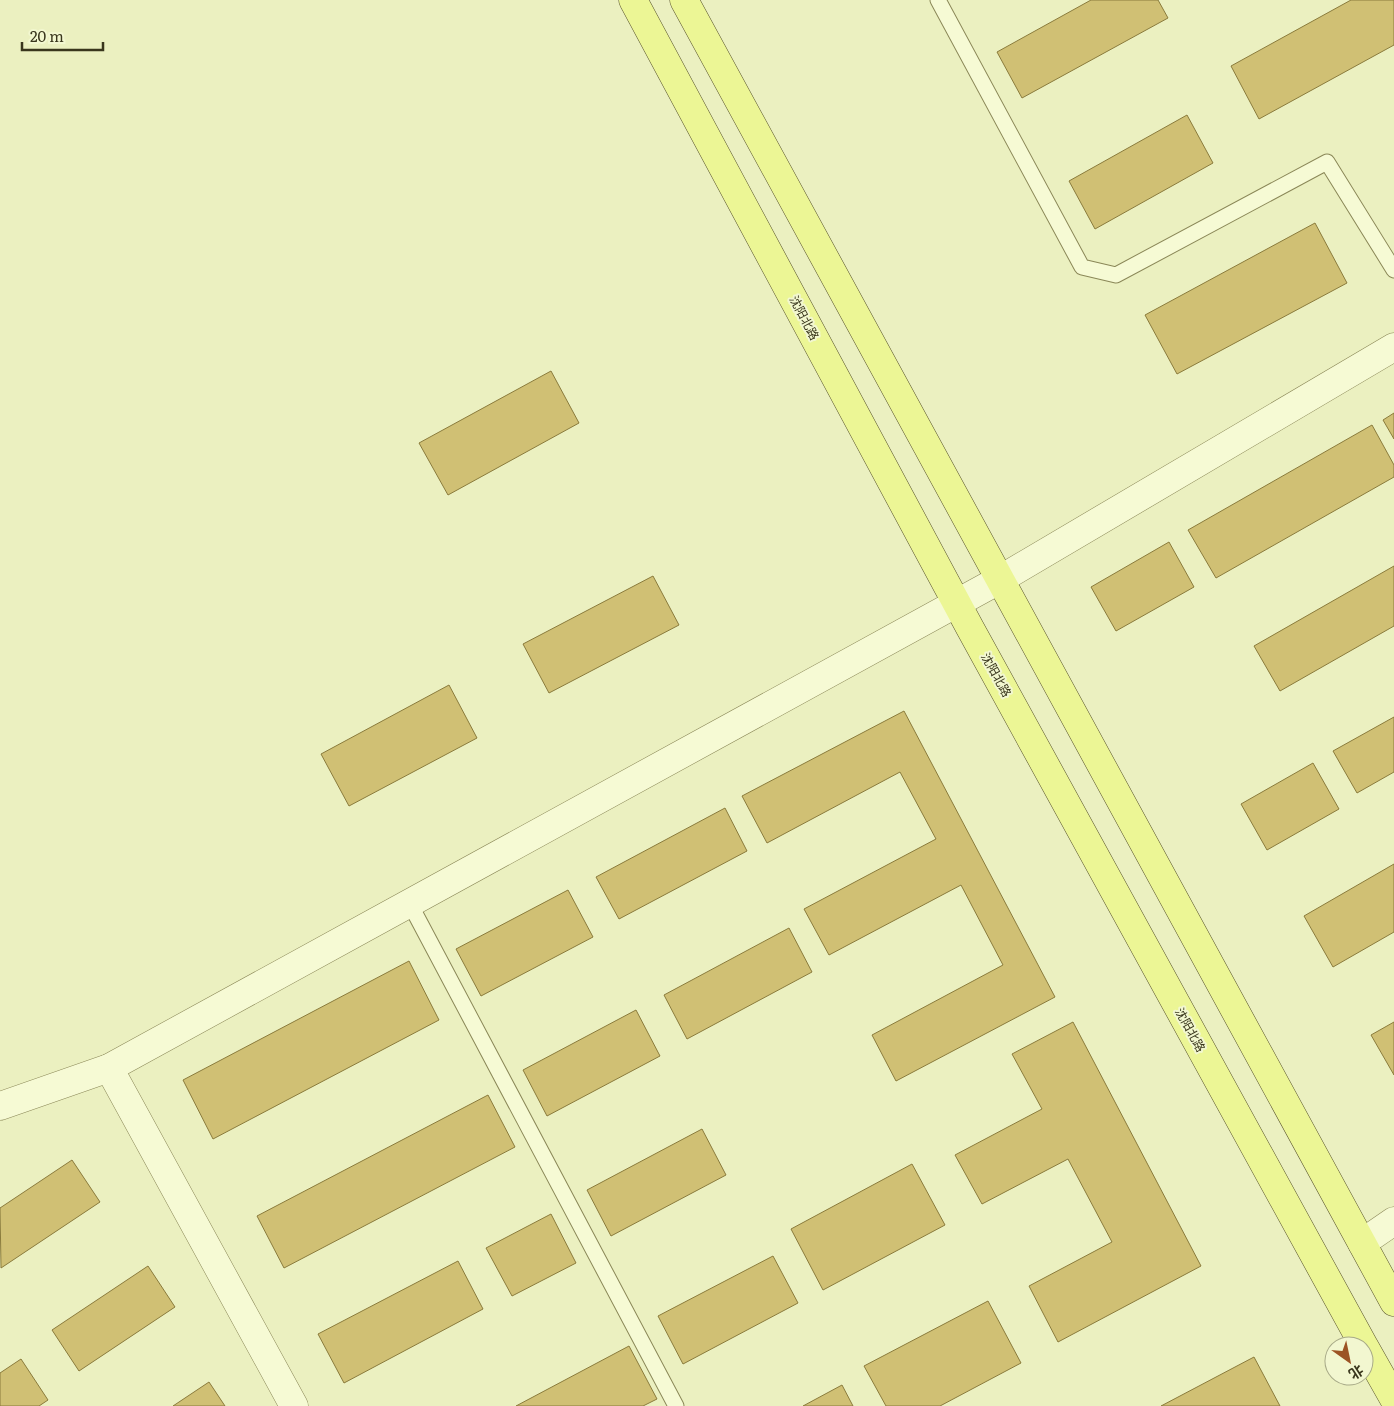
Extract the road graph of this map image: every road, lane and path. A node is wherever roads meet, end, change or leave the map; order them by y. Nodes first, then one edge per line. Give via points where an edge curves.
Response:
1 (633, 0) edge
2 (684, 0) edge
3 (938, 0) edge
4 (1394, 270) edge
5 (1394, 347) edge
6 (999, 580) junction
7 (956, 602) junction
8 (410, 904) junction
9 (109, 1068) junction
10 (0, 1106) edge
11 (1394, 1221) edge
12 (1362, 1242) junction
13 (1394, 1302) edge
14 (1359, 1336) edge
15 (1374, 1364) edge
16 (1394, 1399) edge
17 (294, 1406) edge
18 (676, 1406) edge

1 - 7 main road, 沈阳北路
2 - 6 main road
3 - 4 lane via 1082,267 1116,275 1327,162
5 - 6 street
6 - 7 street
6 - 12 main road
7 - 8 street
7 - 14 main road, 沈阳北路
8 - 9 street
8 - 18 lane
9 - 10 street
9 - 17 street
11 - 12 street
12 - 13 main road
15 - 16 main road, 沈阳北路

